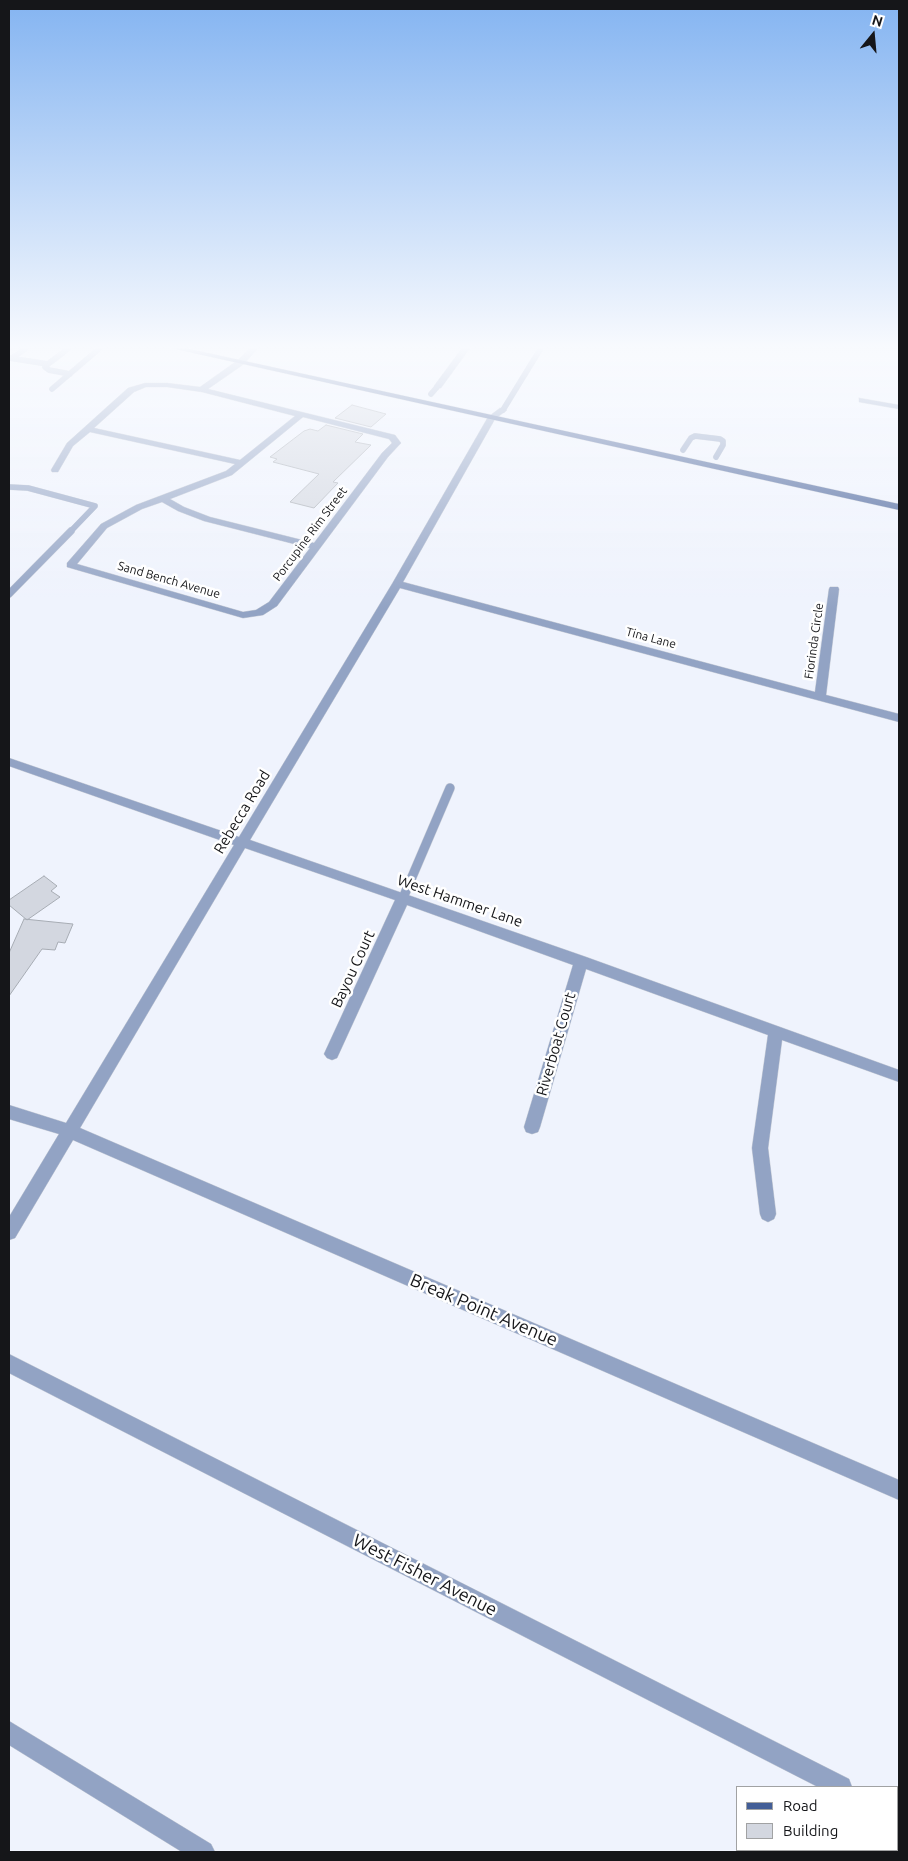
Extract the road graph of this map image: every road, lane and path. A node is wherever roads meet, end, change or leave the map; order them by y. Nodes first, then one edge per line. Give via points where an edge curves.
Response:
1 (81, 435) edge
2 (114, 435) edge
3 (277, 435) edge
4 (383, 435) edge
5 (483, 435) edge
6 (598, 435) edge
7 (674, 448) dead end
8 (687, 451) joint
9 (712, 456) joint
10 (726, 459) dead end
11 (242, 463) junction
12 (55, 470) dead end
13 (9, 487) edge
14 (162, 498) junction
15 (899, 506) edge
16 (316, 547) junction
17 (396, 584) junction
18 (834, 589) dead end
19 (9, 594) edge
20 (259, 613) joint
21 (820, 697) junction
22 (899, 718) edge
23 (9, 762) edge
24 (450, 788) dead end
25 (242, 844) junction
26 (403, 898) junction
27 (580, 961) junction
28 (776, 1032) junction
29 (332, 1054) dead end
30 (899, 1076) edge
31 (9, 1112) edge
32 (532, 1127) dead end
33 (70, 1130) junction
34 (768, 1214) dead end
35 (9, 1232) edge
36 (9, 1363) edge
37 (899, 1490) edge
38 (9, 1732) edge
39 (838, 1786) edge
40 (203, 1852) edge

1 - 12 street via 70,445
2 - 11 street
3 - 11 street
4 - 16 street, Porcupine Rim Street via 392,437 397,444 385,455
5 - 17 street, Rebecca Road
6 - 15 main road
7 - 8 main road
8 - 9 lane via 695,436 720,439 723,445
9 - 10 main road
11 - 14 street via 229,473
13 - 19 lane via 28,488 95,506
14 - 16 street via 207,519
14 - 20 street, Sand Bench Avenue via 104,526 71,565 243,616
16 - 20 street, Porcupine Rim Street via 273,604
17 - 21 street, Tina Lane
17 - 25 street, Rebecca Road
18 - 21 street, Fiorinda Circle
21 - 22 street, Tina Lane
23 - 25 street, West Hammer Lane
24 - 26 lane
25 - 26 street, West Hammer Lane
25 - 33 street, Rebecca Road
26 - 27 street, West Hammer Lane
26 - 29 street, Bayou Court
27 - 28 street, West Hammer Lane
27 - 32 street, Riverboat Court
28 - 30 street, West Hammer Lane
28 - 34 street via 760,1148
31 - 33 street, Break Point Avenue
33 - 35 street, Rebecca Road
33 - 37 street, Break Point Avenue
36 - 39 street, West Fisher Avenue
38 - 40 street

